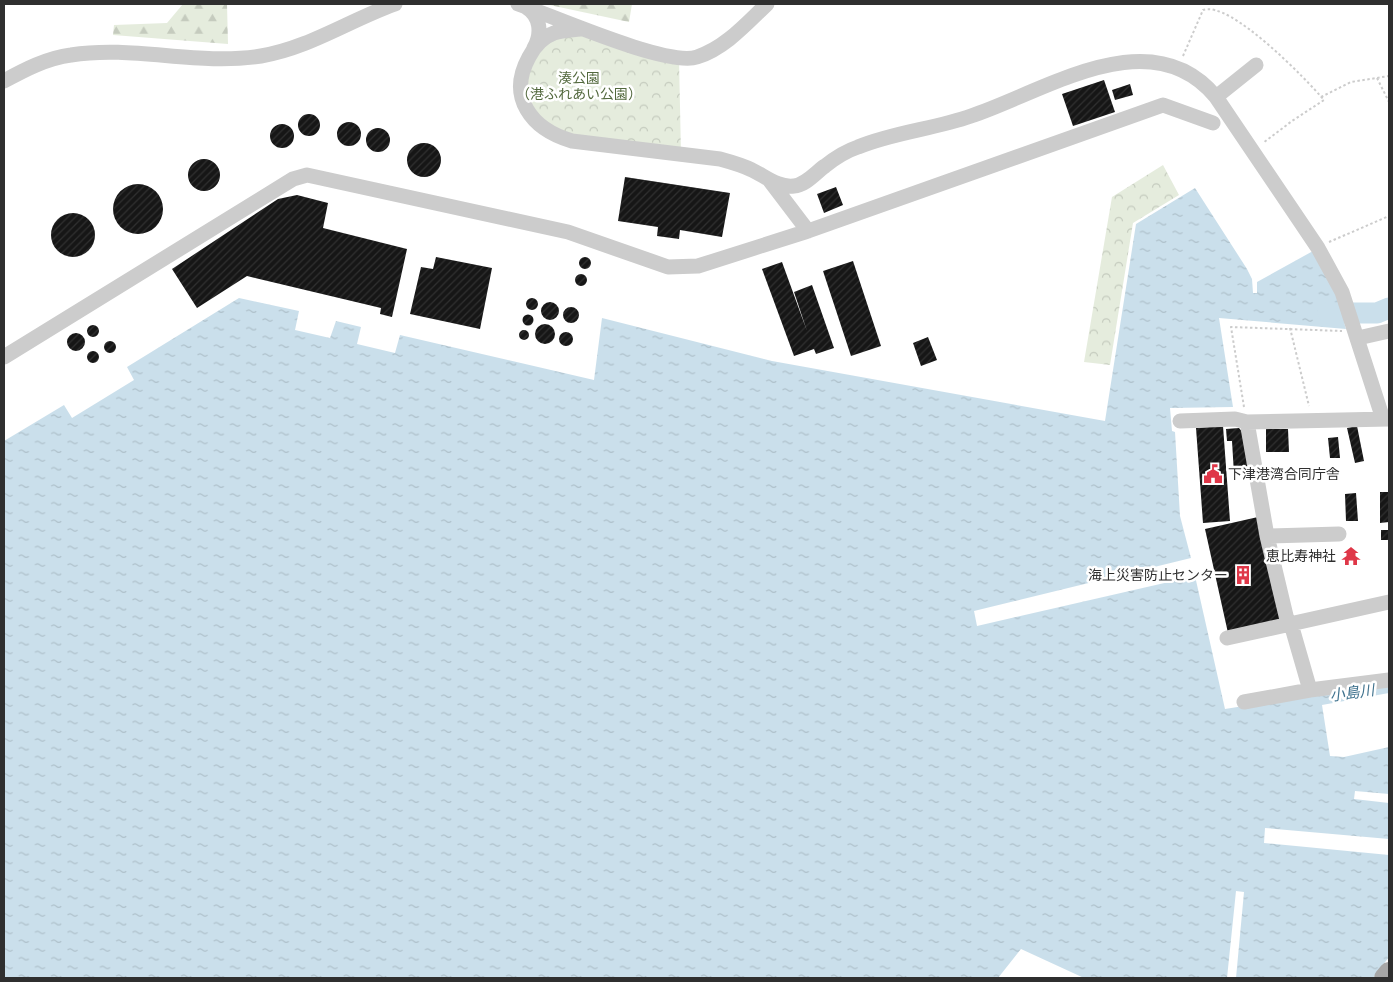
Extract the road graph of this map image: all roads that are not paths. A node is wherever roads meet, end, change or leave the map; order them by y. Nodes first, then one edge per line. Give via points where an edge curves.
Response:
1 (395, 4) edge
2 (767, 4) edge
3 (521, 5) edge
4 (580, 29) junction
5 (533, 50) junction
6 (1256, 65) dead end
7 (4, 81) edge
8 (1216, 97) junction
9 (1213, 123) dead end
10 (770, 180) junction
11 (808, 231) junction
12 (1389, 331) edge
13 (1356, 333) junction
14 (4, 357) edge
15 (1386, 419) edge
16 (1180, 421) dead end
17 (1247, 422) junction
18 (1339, 534) dead end
19 (1268, 536) junction
20 (1389, 602) edge
21 (1290, 624) junction
22 (1227, 638) dead end
23 (1389, 680) edge
24 (1310, 690) junction
25 (1244, 702) dead end
26 (1389, 972) edge
27 (1384, 978) edge

1 - 7 street via 284,51 261,56 206,60 113,52 84,54 44,62
2 - 4 street via 713,50 689,59 658,54
3 - 4 street
3 - 5 street via 534,12 539,25
4 - 5 street via 553,33
5 - 10 street via 521,75 523,104 539,125 548,131 572,140 720,159 739,164
6 - 8 street
8 - 10 street via 1201,80 1178,68 1164,63 1132,61 1084,72 972,116 859,146 795,186
8 - 13 street via 1318,248 1342,292
9 - 11 street via 1163,105
10 - 11 street
11 - 14 street via 698,266 668,267 568,232 307,175 293,179
12 - 13 street
13 - 15 street
15 - 17 street
16 - 17 street via 1235,419
17 - 19 street
18 - 19 street
19 - 21 street
20 - 21 street
21 - 22 street
21 - 24 street
23 - 24 street
24 - 25 street
26 - 27 main road

